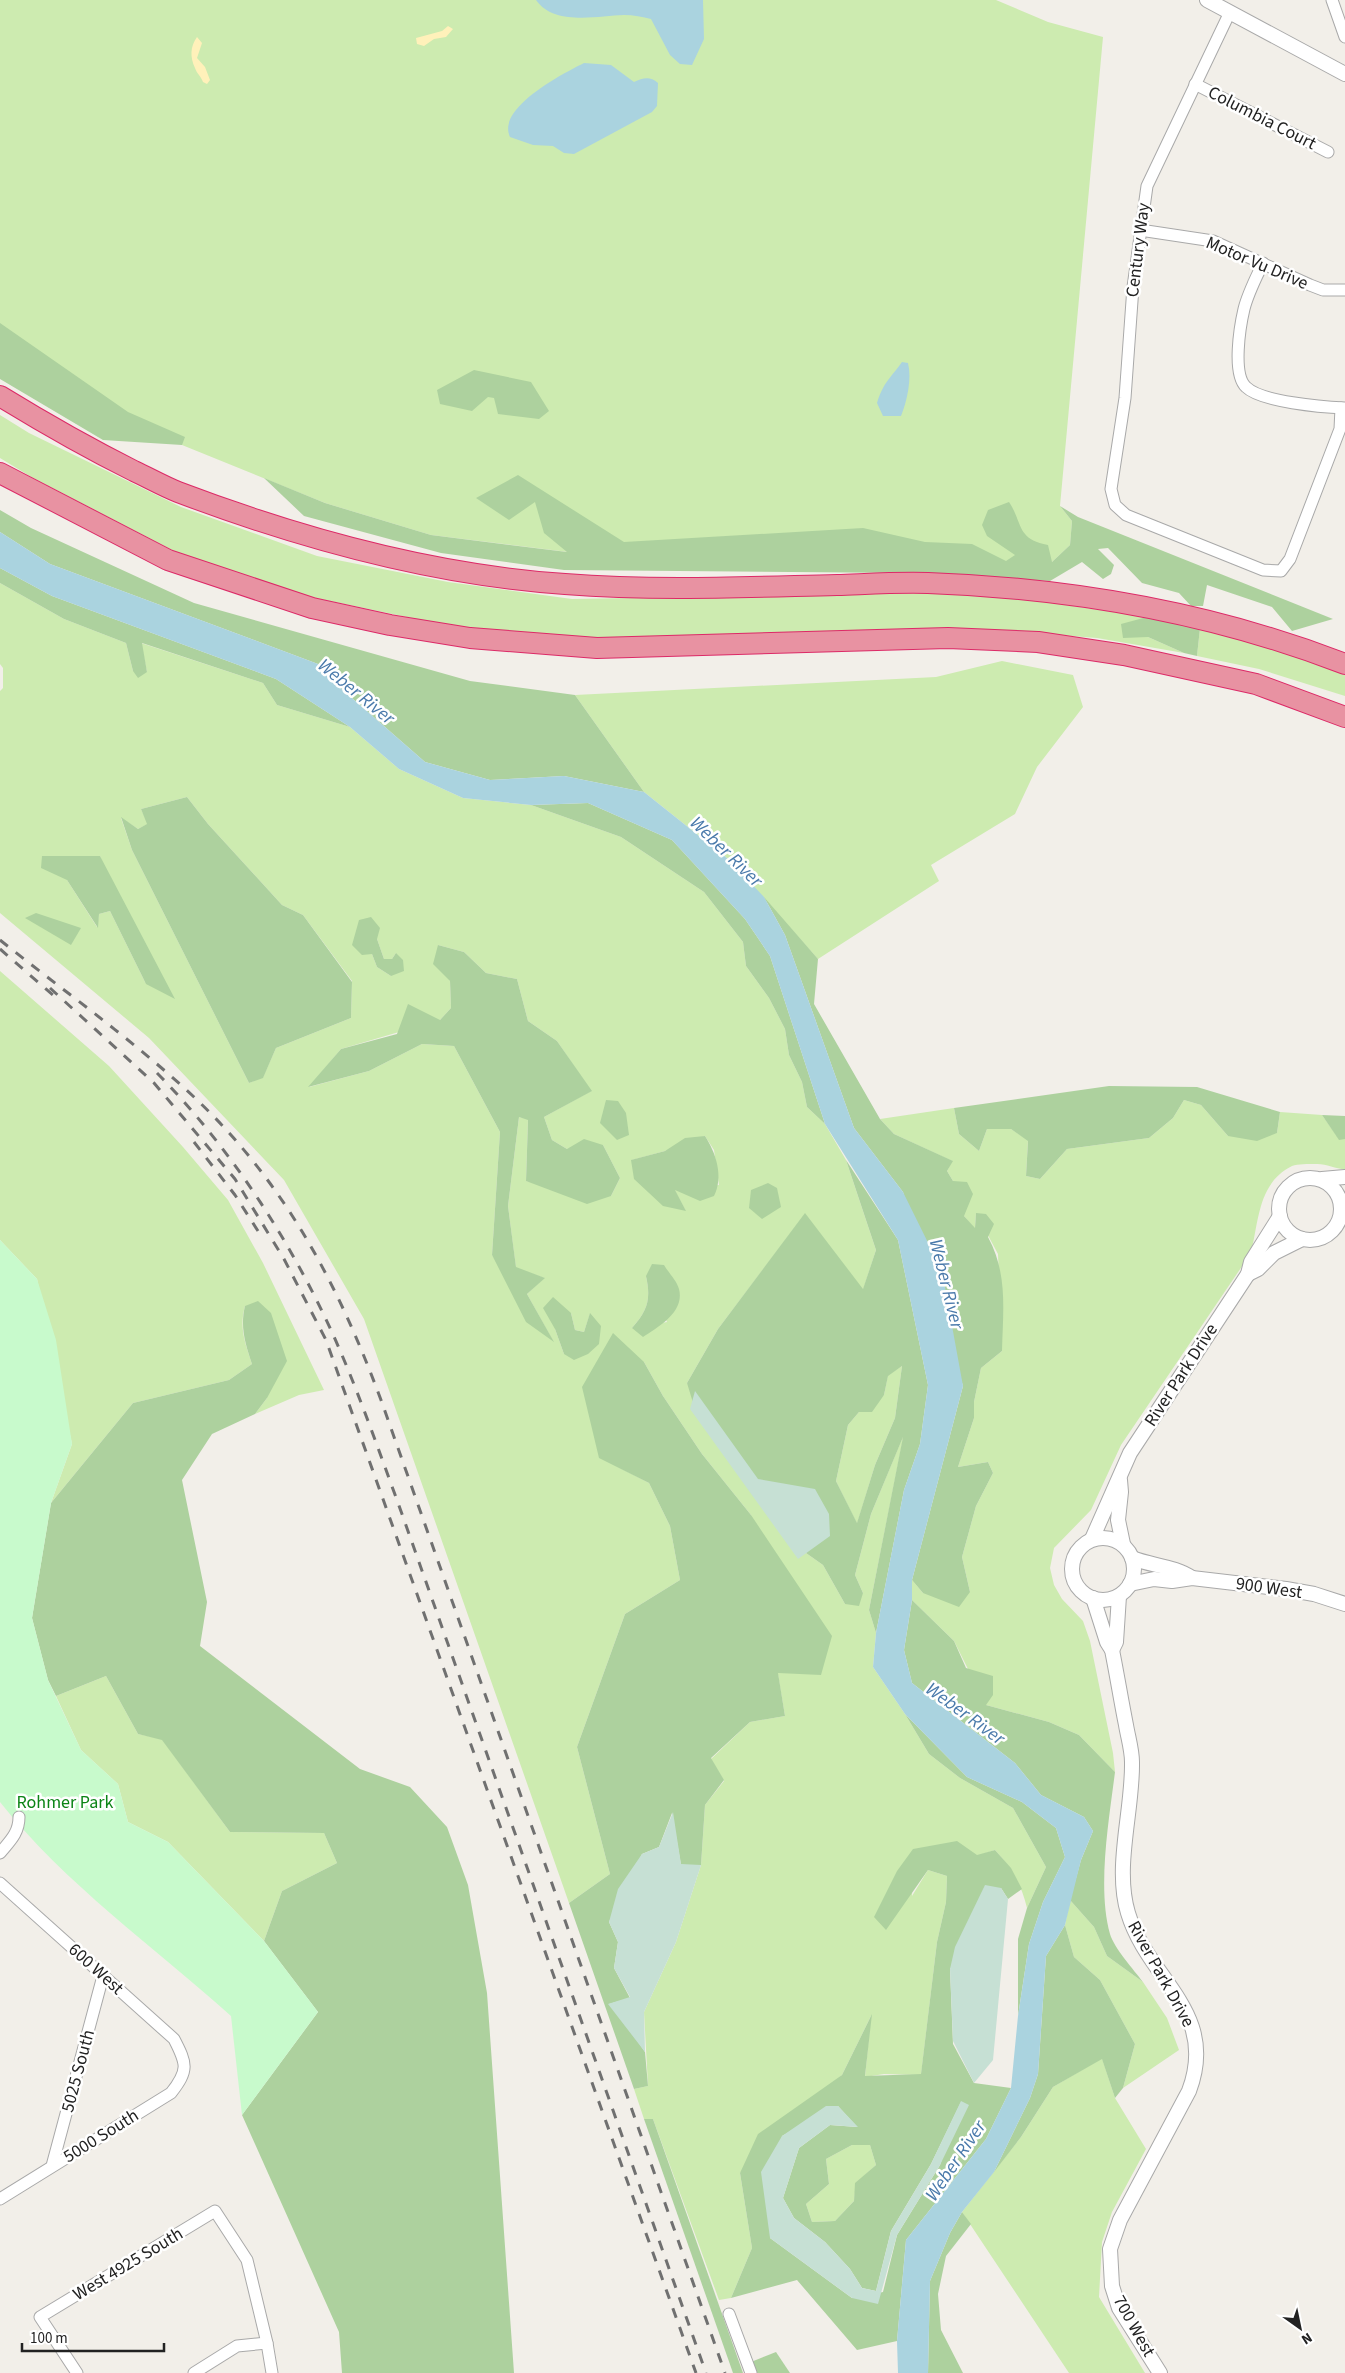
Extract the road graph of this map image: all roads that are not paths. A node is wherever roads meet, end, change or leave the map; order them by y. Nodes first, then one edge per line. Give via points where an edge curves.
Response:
1 (1207, 0) edge
2 (1332, 0) edge
3 (1230, 12) junction
4 (1345, 37) edge
5 (1345, 74) edge
6 (1195, 84) junction
7 (1328, 152) dead end
8 (1140, 230) junction
9 (1263, 263) junction
10 (1345, 290) edge
11 (0, 396) edge
12 (1343, 408) edge
13 (0, 473) edge
14 (1345, 664) edge
15 (1345, 717) edge
16 (1345, 1177) edge
17 (1322, 1179) junction
18 (1343, 1204) edge
19 (1280, 1216) junction
20 (1302, 1239) junction
21 (1248, 1274) junction
22 (1120, 1479) junction
23 (1092, 1539) junction
24 (1123, 1544) junction
25 (1132, 1558) junction
26 (1192, 1578) junction
27 (1130, 1584) junction
28 (1119, 1596) junction
29 (1093, 1598) junction
30 (1345, 1604) edge
31 (1112, 1650) junction
32 (19, 1817) dead end
33 (0, 1852) edge
34 (0, 1883) edge
35 (103, 1976) junction
36 (185, 2061) joint
37 (52, 2166) junction
38 (0, 2200) edge
39 (1110, 2249) joint
40 (729, 2314) dead end
41 (267, 2343) junction
42 (77, 2373) edge
43 (194, 2373) edge
44 (272, 2373) edge
45 (751, 2373) edge
46 (1160, 2373) edge

1 - 3 street
2 - 4 street
3 - 5 street
3 - 6 street, Century Way
6 - 7 street, Columbia Court
6 - 8 street, Century Way via 1150,175
8 - 9 street, Motor Vu Drive via 1213,241
8 - 12 street, Century Way via 1125,398 1111,489 1115,505 1126,515 1263,570 1281,571 1290,559 1340,429
9 - 10 street, Motor Vu Drive via 1323,290
9 - 12 street via 1244,310 1238,369 1244,386 1259,396
11 - 14 highway via 75,442 176,491 303,534 372,554 443,569 549,583 640,587 925,583 1011,588 1097,598 1182,616 1304,648
13 - 15 highway via 168,560 312,608 390,625 470,638 598,648 948,638 1038,642 1124,655 1256,684
16 - 17 street
17 - 18 street via 1336,1190
17 - 19 street via 1302,1178 1286,1188 1281,1197
18 - 20 street via 1338,1224 1328,1235 1315,1240
19 - 20 street via 1288,1231
19 - 21 street, River Park Drive via 1251,1262
20 - 21 street, River Park Drive via 1274,1253
21 - 22 street, River Park Drive via 1130,1453
22 - 23 street, River Park Drive
22 - 24 street, River Park Drive via 1118,1520
23 - 24 street via 1108,1538
23 - 29 street via 1078,1549 1072,1574 1079,1589
24 - 25 street
25 - 26 street, 900 West via 1182,1571
25 - 27 street via 1134,1566
26 - 27 street, 900 West via 1154,1579
26 - 30 street, 900 West via 1286,1588
27 - 28 street
28 - 29 street via 1102,1600
28 - 31 street, River Park Drive via 1116,1642
29 - 31 street, River Park Drive
31 - 39 street, River Park Drive via 1132,1761 1124,1897 1134,1930 1187,2013 1198,2047 1196,2074 1189,2091 1120,2220
32 - 33 street via 15,1836
34 - 35 street, 600 West
35 - 36 street, 600 West via 174,2039
35 - 37 street, 5025 South
36 - 37 street, 5000 South via 182,2079 171,2093
37 - 38 street, 5000 South
39 - 46 street, 700 West via 1112,2286 1119,2308
40 - 45 street
41 - 42 street, West 4925 South via 246,2260 215,2210 40,2317
41 - 43 street via 236,2346
41 - 44 street

